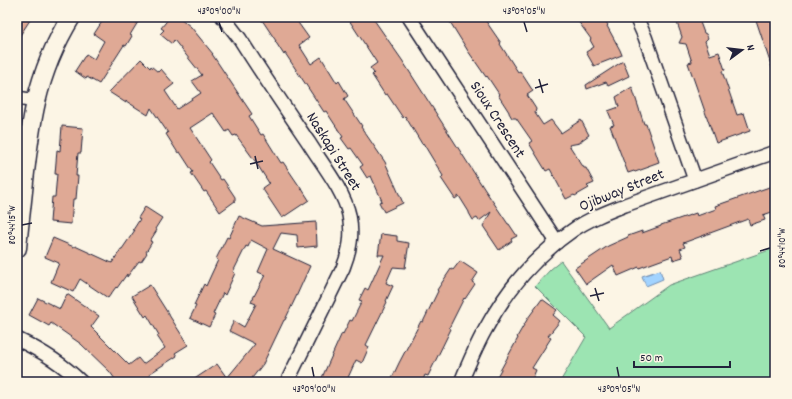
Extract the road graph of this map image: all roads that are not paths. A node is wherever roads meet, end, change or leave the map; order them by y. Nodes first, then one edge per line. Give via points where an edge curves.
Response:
1 (71, 17) edge
2 (223, 17) edge
3 (409, 17) edge
4 (636, 17) edge
5 (17, 98) edge
6 (36, 101) junction
7 (775, 152) edge
8 (695, 180) junction
9 (557, 242) junction
10 (17, 248) edge
11 (17, 339) edge
12 (81, 382) edge
13 (287, 382) edge
14 (460, 382) edge

1 - 6 main road via 57,41
2 - 13 street, Naskapi Street via 337,185 349,213 351,240 344,268
3 - 9 street, Sioux Crescent
4 - 8 street
5 - 6 street
6 - 10 main road via 27,154
7 - 8 street, Ojibway Street
8 - 9 street, Ojibway Street via 601,214
9 - 14 street, Ojibway Street via 523,273 501,302
11 - 12 street via 45,354

